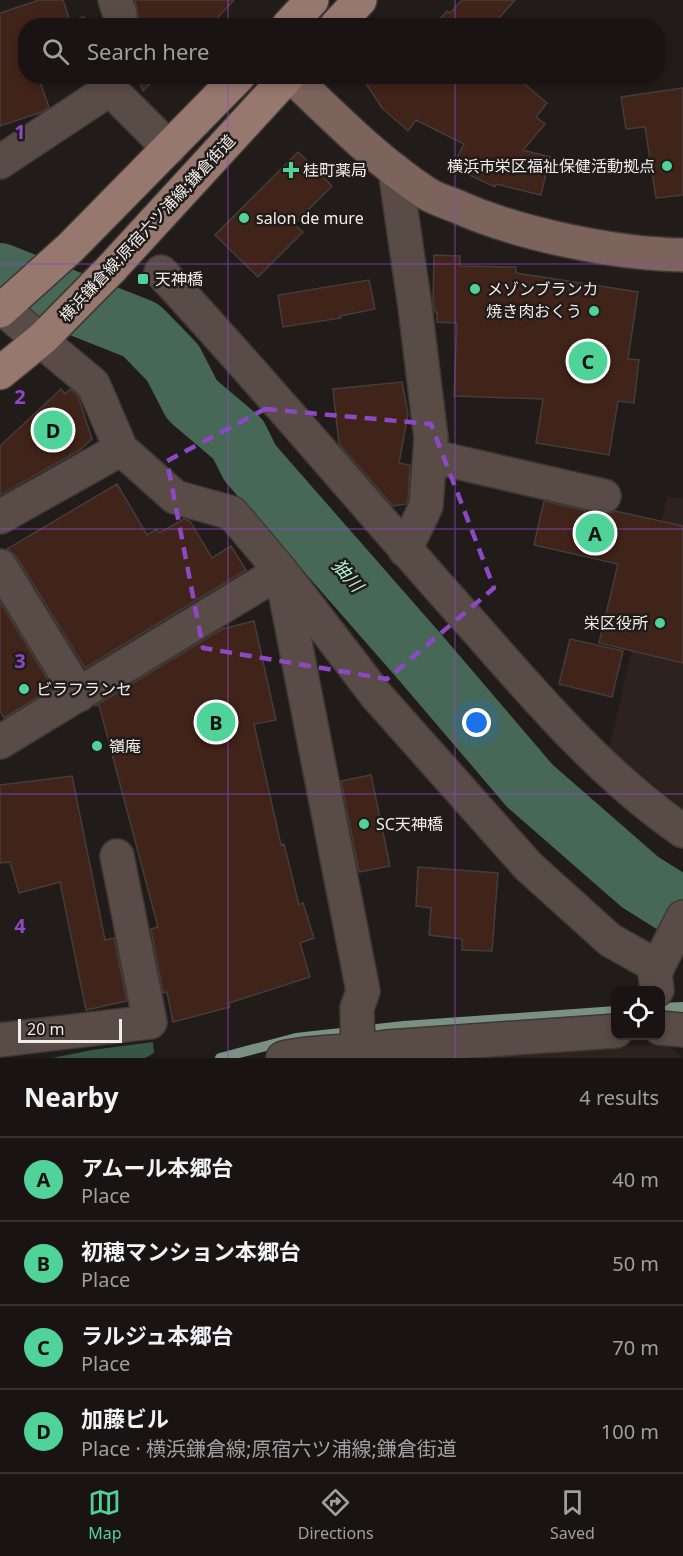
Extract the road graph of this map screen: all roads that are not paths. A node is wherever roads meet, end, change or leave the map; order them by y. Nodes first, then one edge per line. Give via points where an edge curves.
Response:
1 (115, 0) edge
2 (312, 0) edge
3 (360, 0) edge
4 (120, 18) edge
5 (295, 18) edge
6 (343, 18) edge
7 (111, 84) edge
8 (113, 84) edge
9 (231, 84) edge
10 (283, 84) edge
11 (299, 84) edge
12 (169, 148) junction
13 (0, 162) edge
14 (394, 170) junction
15 (683, 255) edge
16 (161, 272) dead end
17 (2, 310) edge
18 (42, 339) junction
19 (0, 373) edge
20 (121, 449) junction
21 (430, 456) junction
22 (604, 496) dead end
23 (0, 517) edge
24 (405, 550) junction
25 (0, 566) edge
26 (280, 571) junction
27 (79, 695) junction
28 (0, 742) edge
29 (683, 831) edge
30 (117, 856) dead end
31 (683, 917) edge
32 (657, 979) edge
33 (665, 1028) edge
34 (683, 1030) edge
35 (611, 1031) edge
36 (0, 1040) edge
37 (358, 1052) edge
38 (283, 1058) edge

1 - 4 street
2 - 5 main road
3 - 6 main road
7 - 13 street
8 - 12 street
9 - 12 main road
10 - 18 main road, 横浜鎌倉線;原宿六ツ浦線;鎌倉街道
11 - 14 street
12 - 17 main road
14 - 15 street via 429,194 484,219 613,248
14 - 21 street via 416,307
16 - 24 street
17 - 18 street
18 - 19 main road, 横浜鎌倉線;原宿六ツ浦線;鎌倉街道
18 - 20 street via 93,384
20 - 23 street
20 - 26 street via 176,497 232,513
21 - 22 street
21 - 24 street via 426,506
24 - 29 street via 560,724 630,790
25 - 27 street
26 - 27 street
26 - 32 street via 376,695 528,867
26 - 37 street via 363,991 357,1008
27 - 28 street
30 - 36 street via 150,1022
31 - 32 street
33 - 34 street
35 - 37 street
37 - 38 street

